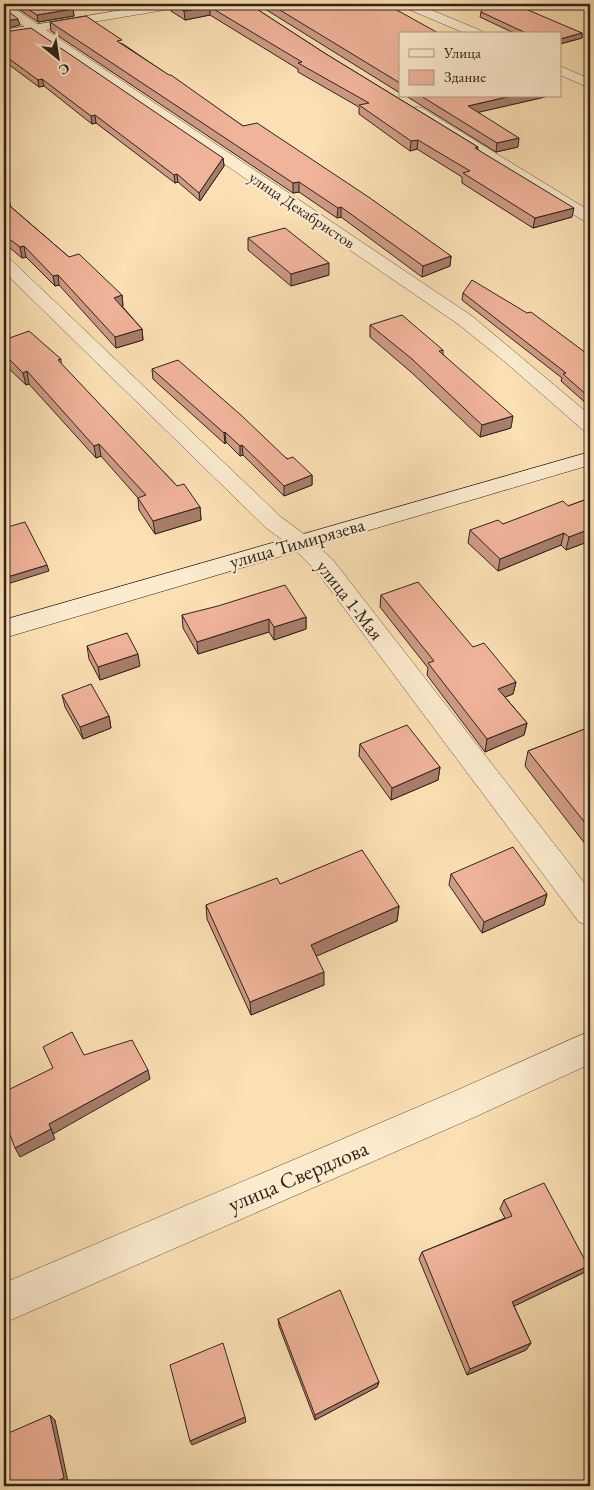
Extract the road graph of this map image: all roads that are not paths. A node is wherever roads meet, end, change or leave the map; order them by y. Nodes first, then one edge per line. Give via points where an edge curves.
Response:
1 (176, 4) edge
2 (407, 4) edge
3 (4, 7) edge
4 (36, 29) junction
5 (473, 32) edge
6 (4, 34) edge
7 (562, 71) edge
8 (590, 84) edge
9 (408, 105) edge
10 (590, 218) edge
11 (4, 262) edge
12 (590, 426) edge
13 (590, 458) edge
14 (300, 542) junction
15 (4, 629) edge
16 (590, 913) edge
17 (590, 1047) edge
18 (4, 1303) edge

1 - 4 street
2 - 5 street
3 - 4 street, улица Декабристов
4 - 6 street
4 - 12 street, улица Декабристов via 465,320
7 - 8 street
9 - 10 street
11 - 14 street, улица 1-Мая via 273,522
13 - 14 street, улица Тимирязева
14 - 15 street, улица Тимирязева
14 - 16 street, улица 1-Мая via 325,566
17 - 18 street, улица Свердлова

